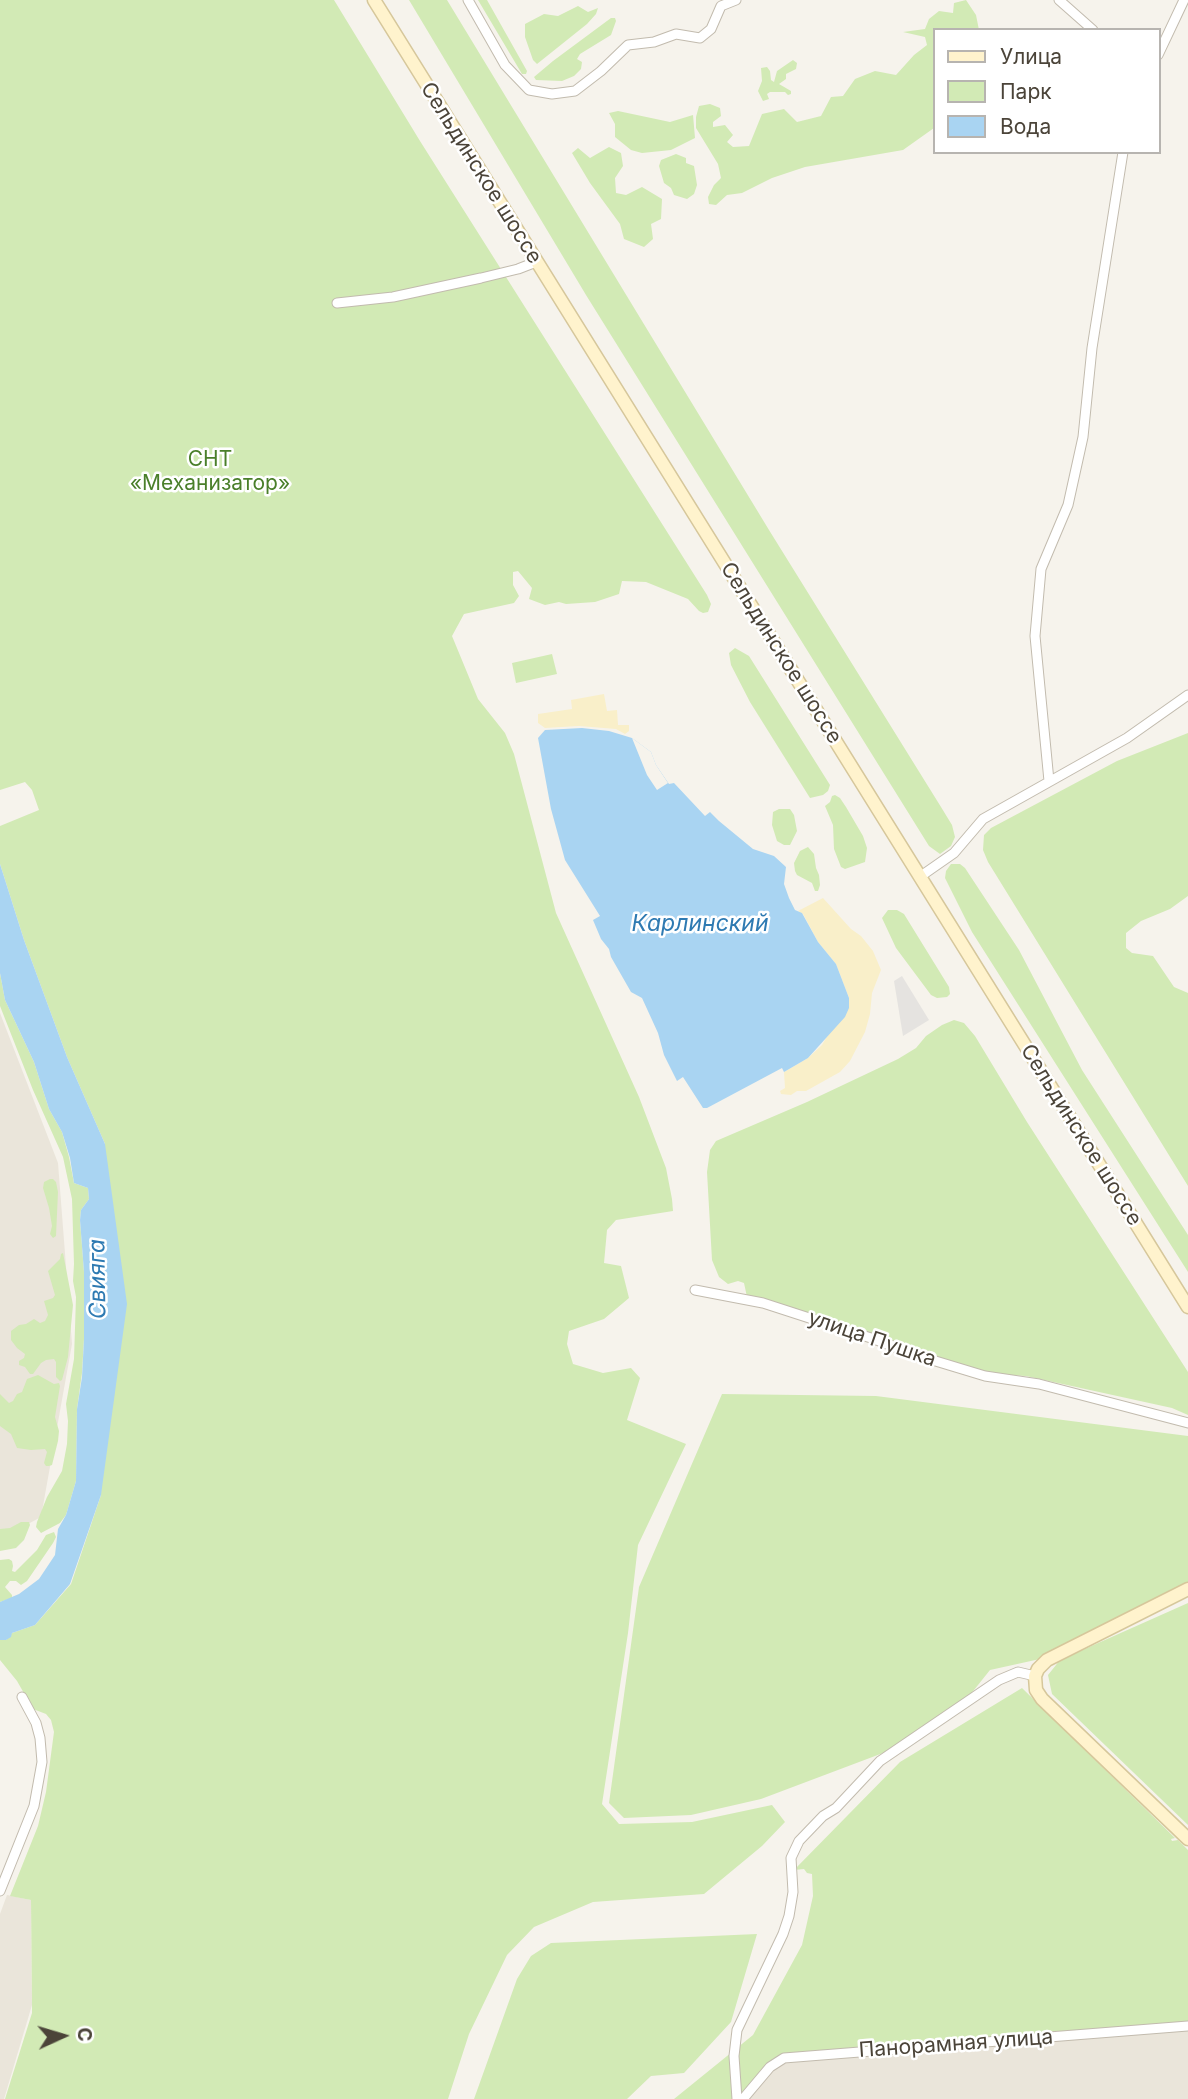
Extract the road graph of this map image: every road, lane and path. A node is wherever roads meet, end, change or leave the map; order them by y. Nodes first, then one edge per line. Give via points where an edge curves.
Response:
1 (374, 0) edge
2 (468, 0) edge
3 (736, 0) edge
4 (1059, 0) edge
5 (1184, 0) edge
6 (1091, 28) edge
7 (1160, 51) edge
8 (1123, 154) edge
9 (536, 262) junction
10 (337, 303) dead end
11 (1188, 695) edge
12 (1049, 781) junction
13 (920, 876) junction
14 (695, 1290) dead end
15 (1188, 1307) edge
16 (1188, 1423) edge
17 (1188, 1589) edge
18 (1035, 1676) junction
19 (22, 1697) dead end
20 (1188, 1839) edge
21 (0, 1891) edge
22 (1188, 2026) edge
23 (737, 2099) edge
24 (743, 2099) edge

1 - 9 main road, Сельдинское шоссе
2 - 3 street via 505,65 529,90 552,94 575,91 628,45 676,34 700,38 711,29 721,6
4 - 6 street
5 - 7 street
8 - 12 street via 1083,437 1068,505 1041,569 1035,636
9 - 10 street via 393,297
9 - 13 main road, Сельдинское шоссе
11 - 12 street via 1127,738
12 - 13 street via 983,818 954,853
13 - 15 main road, Сельдинское шоссе
14 - 16 street, улица Пушка via 774,1307 985,1376 1049,1386
17 - 18 main road via 1047,1660
18 - 20 main road via 1042,1699
18 - 23 street via 1018,1672 999,1680 880,1761 799,1841 791,1858 789,1916 737,2030
19 - 21 street via 36,1723 42,1762 34,1806
22 - 24 street, Панорамная улица via 783,2058

